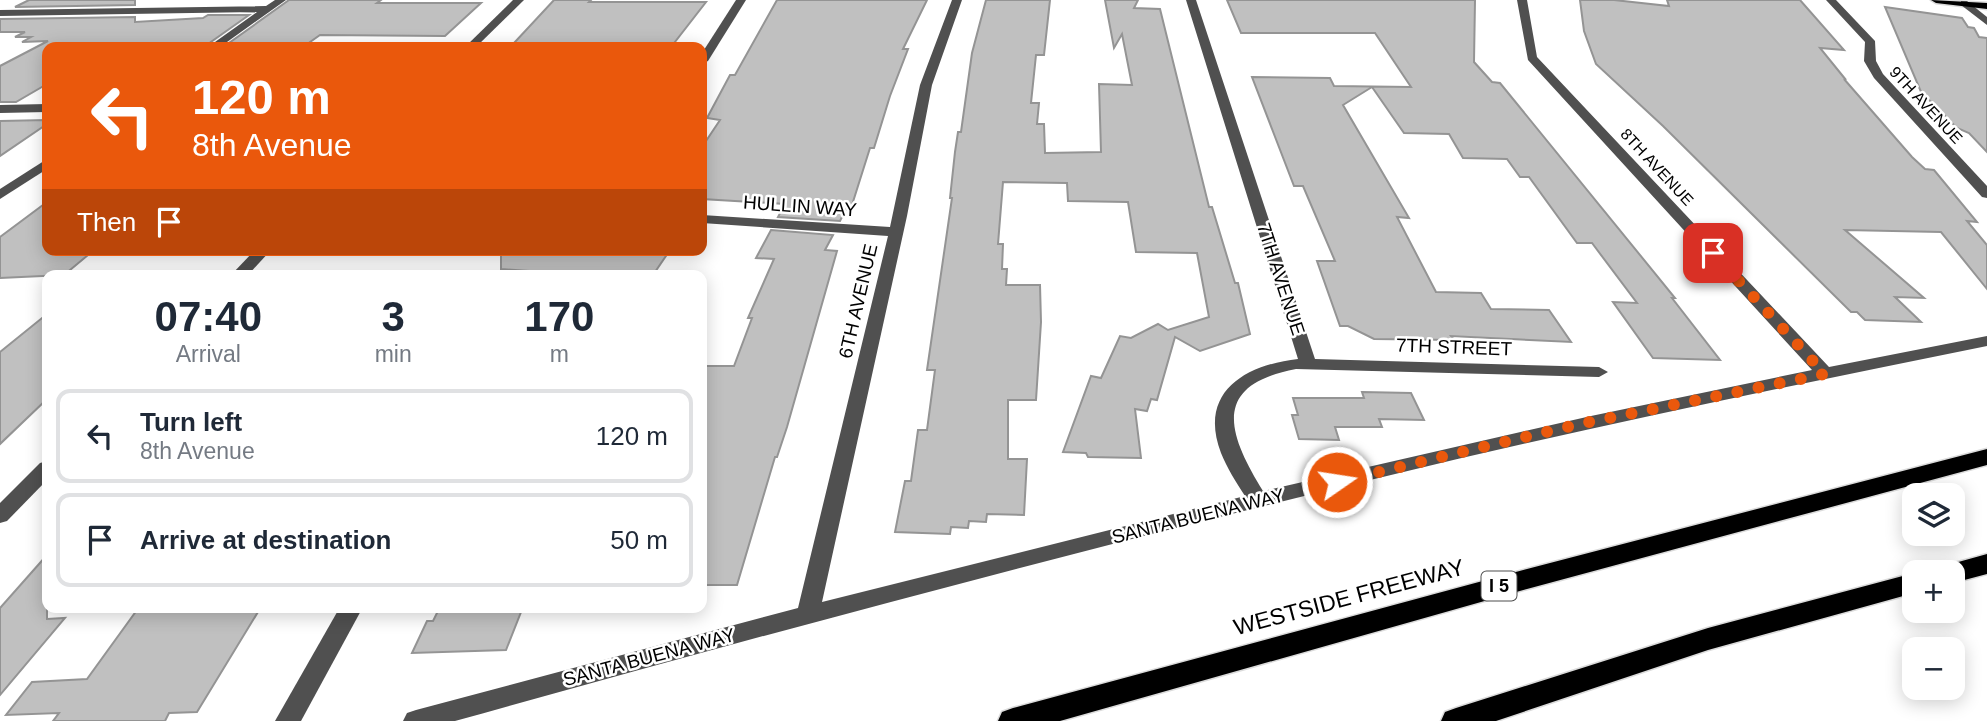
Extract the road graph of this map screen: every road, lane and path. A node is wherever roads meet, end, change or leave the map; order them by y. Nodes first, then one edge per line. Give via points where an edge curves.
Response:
1 (281, 0) edge
2 (519, 0) edge
3 (741, 0) edge
4 (957, 0) edge
5 (1191, 0) edge
6 (1522, 0) edge
7 (1831, 0) edge
8 (1936, 0) edge
9 (1948, 1) edge
10 (1964, 4) junction
11 (1987, 6) edge
12 (269, 9) junction
13 (0, 13) edge
14 (1987, 22) edge
15 (221, 42) edge
16 (475, 42) edge
17 (707, 53) edge
18 (42, 108) edge
19 (0, 109) edge
20 (42, 166) edge
21 (1987, 194) edge
22 (0, 195) edge
23 (707, 219) edge
24 (896, 232) junction
25 (258, 256) edge
26 (244, 270) edge
27 (1987, 341) edge
28 (1308, 364) junction
29 (1599, 372) dead end
30 (1825, 374) junction
31 (1987, 457) edge
32 (42, 473) edge
33 (1258, 501) junction
34 (0, 516) edge
35 (1987, 564) edge
36 (1965, 570) edge
37 (1902, 586) edge
38 (349, 613) edge
39 (808, 613) junction
40 (288, 721) edge
41 (416, 721) edge
42 (1013, 721) edge
43 (1456, 721) edge

1 - 12 street
2 - 16 street
3 - 17 street
4 - 24 street, 6TH AVENUE via 926,85
5 - 28 street, 7TH AVENUE
6 - 30 street, 8TH AVENUE via 1532,58
7 - 21 street, 9TH AVENUE via 1870,41 1870,61 1878,76
8 - 9 main road
9 - 10 main road
10 - 11 main road
10 - 14 street
12 - 13 street
12 - 15 street
18 - 19 street
20 - 22 street
23 - 24 street, HULLIN WAY
24 - 39 street, 6TH AVENUE
25 - 26 street
27 - 30 street, SANTA BUENA WAY
28 - 29 street, 7TH STREET
28 - 33 street, 7TH AVENUE via 1286,365 1248,377 1226,404 1229,449
30 - 33 street, SANTA BUENA WAY via 1575,425
31 - 42 highway, WESTSIDE FREEWAY / I 5
32 - 34 street
33 - 39 street, SANTA BUENA WAY
35 - 36 highway
37 - 43 highway via 1708,639
38 - 40 street
39 - 41 street, SANTA BUENA WAY

